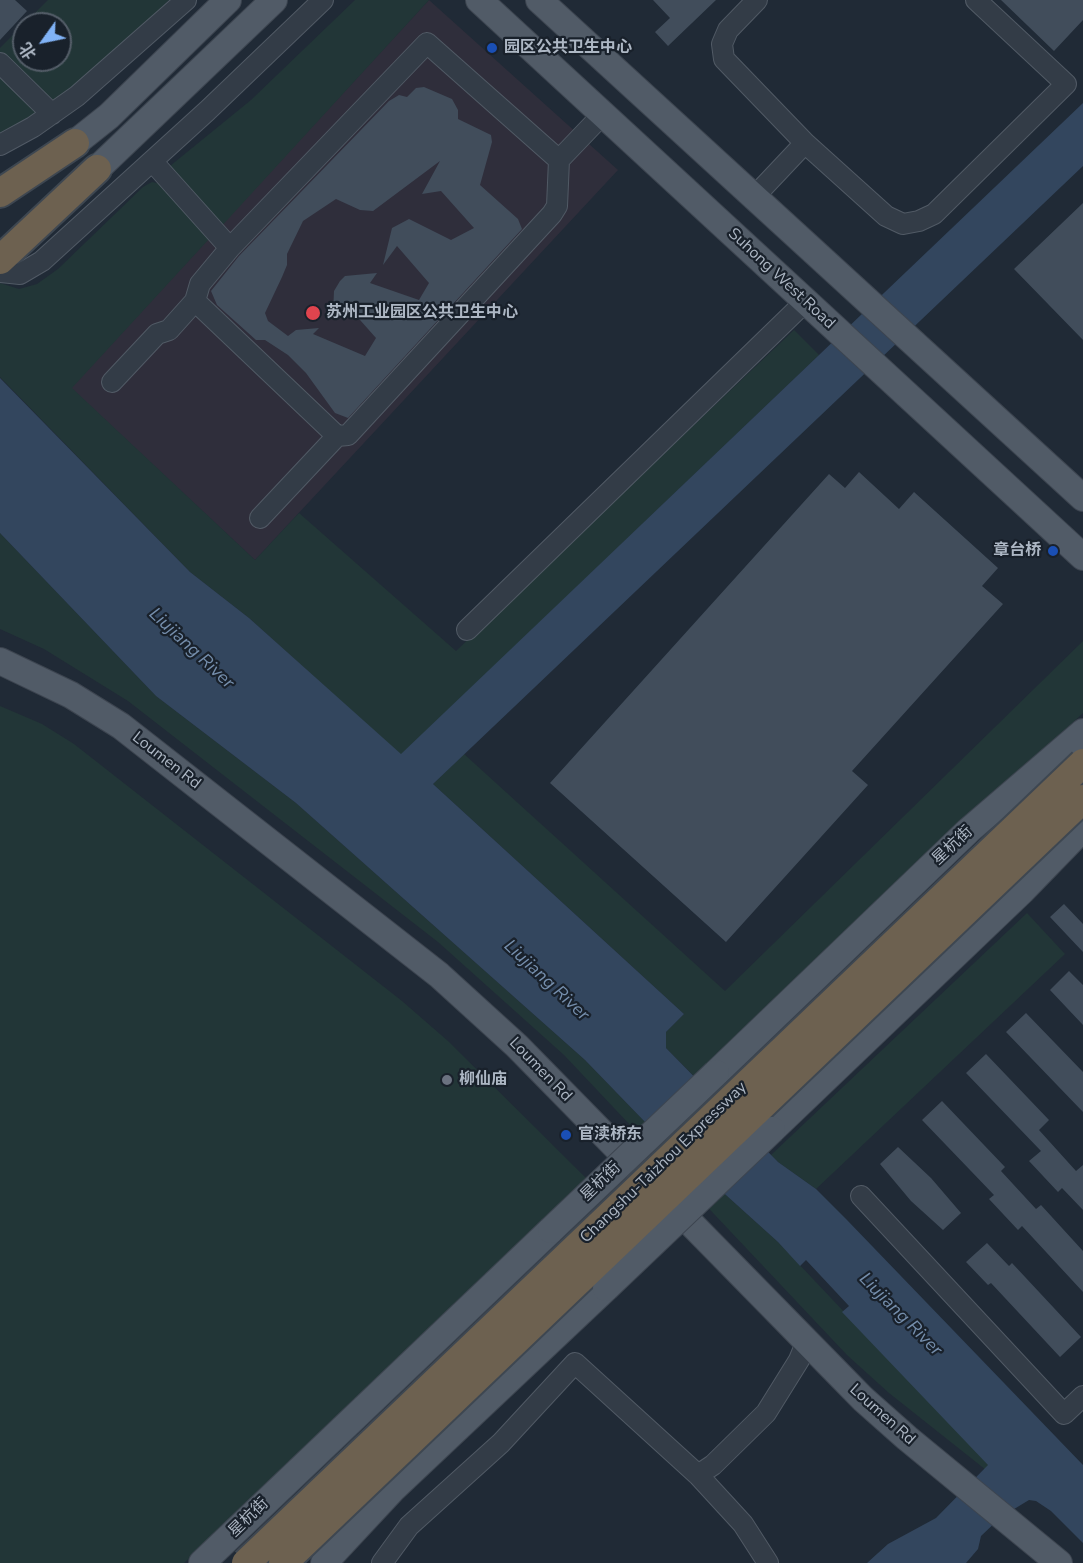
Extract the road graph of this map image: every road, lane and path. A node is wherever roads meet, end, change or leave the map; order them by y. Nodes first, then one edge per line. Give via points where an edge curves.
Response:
1 (186, 0) edge
2 (228, 0) edge
3 (274, 0) edge
4 (323, 0) edge
5 (479, 0) edge
6 (539, 0) edge
7 (758, 0) edge
8 (976, 0) edge
9 (0, 63) edge
10 (52, 114) junction
11 (603, 114) junction
12 (75, 142) joint
13 (805, 143) junction
14 (0, 145) edge
15 (559, 160) junction
16 (152, 161) junction
17 (97, 169) joint
18 (0, 193) edge
19 (754, 196) junction
20 (230, 248) junction
21 (0, 260) edge
22 (0, 272) edge
23 (195, 301) junction
24 (806, 301) junction
25 (112, 382) dead end
26 (337, 436) junction
27 (1083, 498) edge
28 (260, 518) dead end
29 (1083, 557) edge
30 (467, 630) dead end
31 (0, 661) edge
32 (0, 679) edge
33 (1083, 732) edge
34 (1083, 763) edge
35 (1083, 799) edge
36 (1083, 828) edge
37 (861, 1196) dead end
38 (803, 1352) junction
39 (1083, 1396) edge
40 (698, 1475) junction
41 (999, 1524) junction
42 (202, 1563) edge
43 (246, 1563) edge
44 (283, 1563) edge
45 (324, 1563) edge
46 (382, 1563) edge
47 (768, 1563) edge
48 (1034, 1563) edge
49 (1059, 1563) edge

1 - 10 street via 114,66
2 - 12 main road via 109,116
3 - 17 main road
4 - 16 street
5 - 11 main road, Suhong West Road
6 - 19 main road
7 - 13 street via 728,30 722,44 724,59
8 - 13 street via 1066,84 934,214 919,222 903,224 886,216
9 - 10 street
10 - 14 street
11 - 15 street
11 - 24 main road, Suhong West Road
12 - 18 highway
13 - 19 street
15 - 20 street via 427,43
15 - 26 street via 557,206 552,214 348,435
16 - 20 street
16 - 22 street via 35,267 20,274
17 - 21 highway
19 - 27 main road
20 - 23 street via 200,284
23 - 25 street
23 - 26 street
24 - 29 main road, Suhong West Road
24 - 30 street
26 - 28 street
31 - 38 main road, Loumen Rd via 65,691 121,726 439,975 517,1046
32 - 38 main road, Loumen Rd via 64,709 111,740 429,987
33 - 42 main road, 星杭街, bridge via 962,838
34 - 43 highway, Changshu-Taizhou Expressway, bridge
35 - 44 highway, Changshu-Taizhou Expressway, bridge
36 - 45 main road, bridge via 394,1488
37 - 39 street via 1064,1414
38 - 40 street via 765,1413 713,1466
38 - 41 main road, Loumen Rd via 887,1421 956,1490
40 - 46 street via 575,1363 501,1443 409,1526
40 - 47 street via 743,1524
41 - 48 main road, Loumen Rd
41 - 49 main road, Loumen Rd

